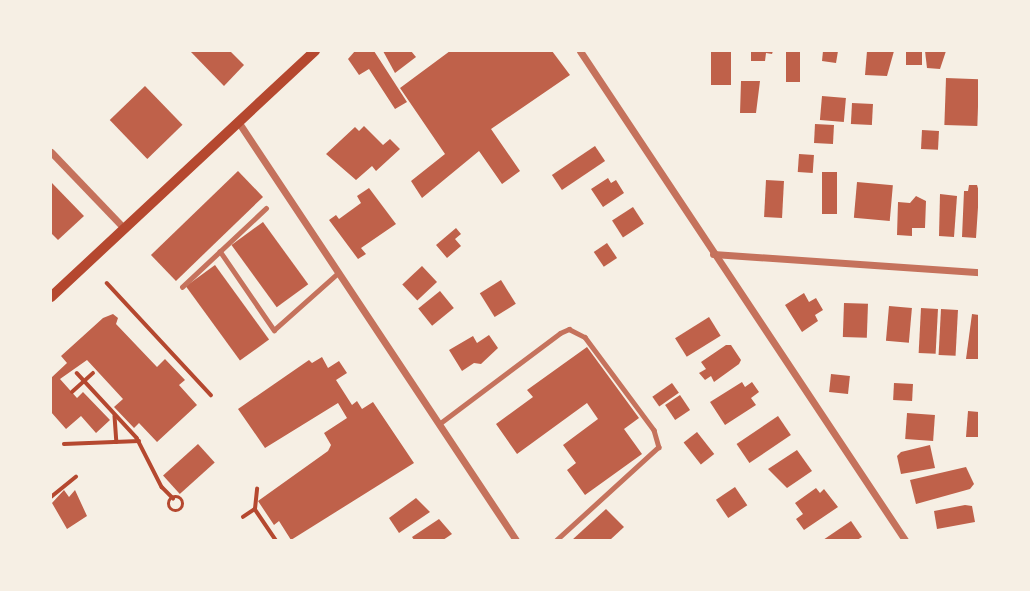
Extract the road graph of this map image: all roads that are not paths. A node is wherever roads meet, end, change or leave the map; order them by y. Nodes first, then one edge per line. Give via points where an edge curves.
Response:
1 (315, 51) edge
2 (580, 51) edge
3 (239, 123) junction
4 (51, 152) edge
5 (266, 208) dead end
6 (123, 227) junction
7 (220, 251) junction
8 (713, 254) junction
9 (979, 272) edge
10 (338, 273) junction
11 (182, 287) dead end
12 (51, 297) edge
13 (439, 425) junction
14 (516, 540) edge
15 (558, 540) edge
16 (905, 540) edge

1 - 3 main road
2 - 8 street
3 - 6 main road
3 - 10 street
4 - 6 street
5 - 7 lane
6 - 12 main road
7 - 10 lane via 274,330
7 - 11 lane
8 - 9 street
8 - 16 street
10 - 13 street
13 - 14 street
13 - 15 lane via 569,329 585,337 654,430 659,447

